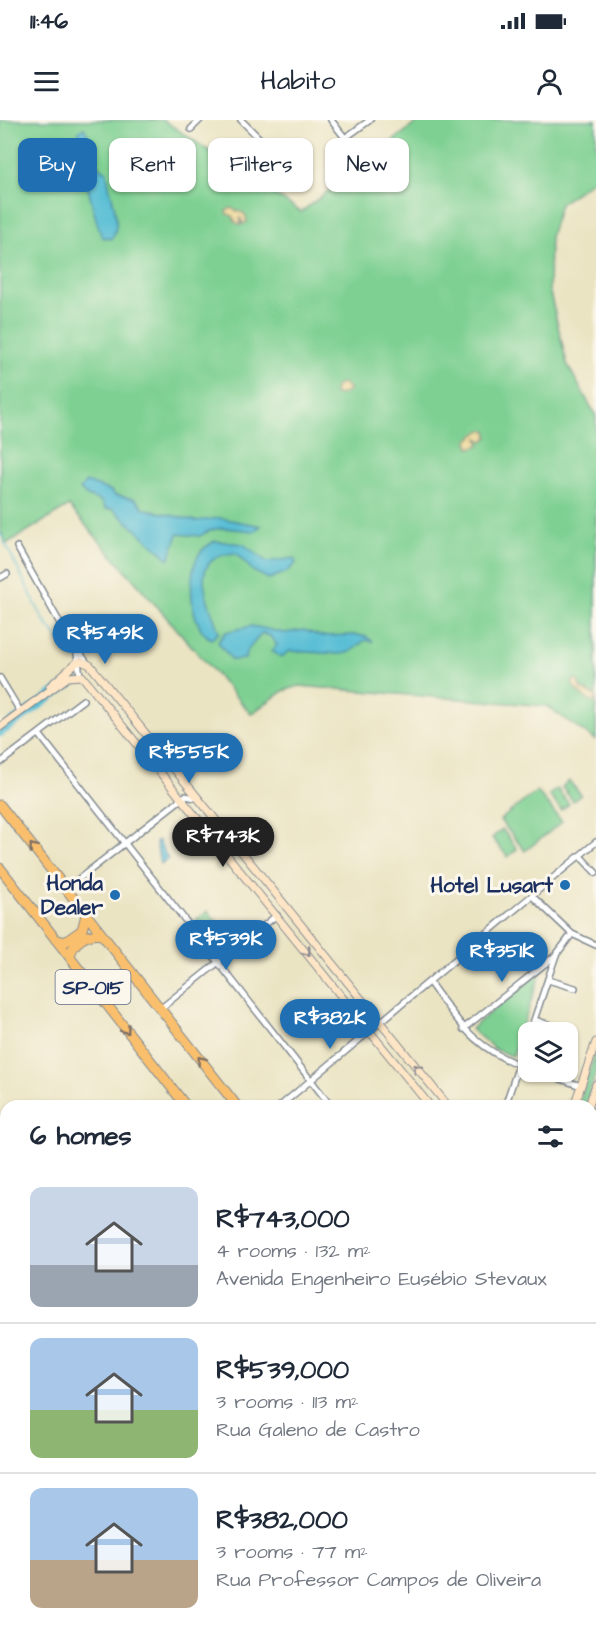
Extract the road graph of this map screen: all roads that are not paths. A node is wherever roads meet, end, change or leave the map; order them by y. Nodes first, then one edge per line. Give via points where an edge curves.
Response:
1 (200, 120) edge
2 (241, 120) edge
3 (331, 120) edge
4 (370, 120) edge
5 (190, 129) dead end
6 (259, 138) edge
7 (17, 547) dead end
8 (7, 574) dead end
9 (0, 578) edge
10 (76, 646) junction
11 (76, 663) junction
12 (88, 664) junction
13 (81, 676) junction
14 (0, 678) edge
15 (45, 692) junction
16 (83, 700) dead end
17 (20, 711) junction
18 (0, 727) edge
19 (39, 734) junction
20 (0, 763) edge
21 (183, 798) junction
22 (199, 799) junction
23 (0, 805) edge
24 (596, 842) edge
25 (124, 844) junction
26 (580, 856) junction
27 (0, 868) edge
28 (596, 873) edge
29 (66, 889) junction
30 (532, 896) junction
31 (86, 915) junction
32 (277, 915) junction
33 (102, 934) junction
34 (572, 934) junction
35 (55, 939) junction
36 (596, 945) edge
37 (556, 955) junction
38 (70, 958) junction
39 (219, 962) junction
40 (548, 980) junction
41 (429, 982) junction
42 (335, 987) junction
43 (575, 988) dead end
44 (355, 991) junction
45 (160, 1009) junction
46 (535, 1020) joint
47 (541, 1022) edge
48 (380, 1023) junction
49 (463, 1029) junction
50 (370, 1031) junction
51 (596, 1042) edge
52 (518, 1065) joint
53 (311, 1080) junction
54 (569, 1082) edge
55 (596, 1084) edge
56 (581, 1086) junction
57 (182, 1100) edge
58 (232, 1100) edge
59 (287, 1100) edge
60 (326, 1100) edge
61 (425, 1100) edge
62 (443, 1100) edge
63 (507, 1100) edge
64 (576, 1100) edge
65 (591, 1100) edge

1 - 5 street
2 - 6 street
3 - 4 street via 343,137
7 - 10 street
8 - 9 street
10 - 11 street
10 - 12 street
11 - 12 main road
11 - 13 street
11 - 15 main road
12 - 13 street via 88,672
12 - 22 main road
13 - 15 main road via 68,677
13 - 21 main road
14 - 17 street
15 - 17 main road
16 - 19 street
17 - 18 main road
19 - 20 street
19 - 25 street
21 - 22 street via 190,795
21 - 25 street
21 - 32 main road
22 - 44 main road
29 -> 23 highway, SP-015
24 - 26 street
25 - 29 street
25 - 39 street
26 - 28 street
26 - 30 street
27 - 35 highway, SP-015
29 - 31 highway, SP-015
30 - 34 street
30 - 41 street
31 - 33 highway, SP-015
31 - 35 highway via 82,930 65,942
32 - 39 street
32 -> 42 main road
33 - 38 highway via 91,934 79,942
33 - 45 highway, SP-015
34 - 36 street
34 - 37 street
35 - 38 highway, SP-015
37 - 40 street
37 - 49 street
38 -> 57 highway, SP-015
39 - 45 street
39 - 53 street
40 - 43 street
40 - 46 street
41 - 48 street
41 - 49 street
42 - 44 main road via 342,992
42 - 50 main road
44 - 48 main road
58 -> 45 highway, SP-015
46 - 47 street
48 - 50 street
62 -> 48 main road
49 - 52 street via 483,1047
50 - 53 street
50 - 61 main road
51 - 56 main road
52 - 63 street
53 - 59 street
53 - 60 street
54 - 56 street
55 - 65 main road
56 - 64 main road

